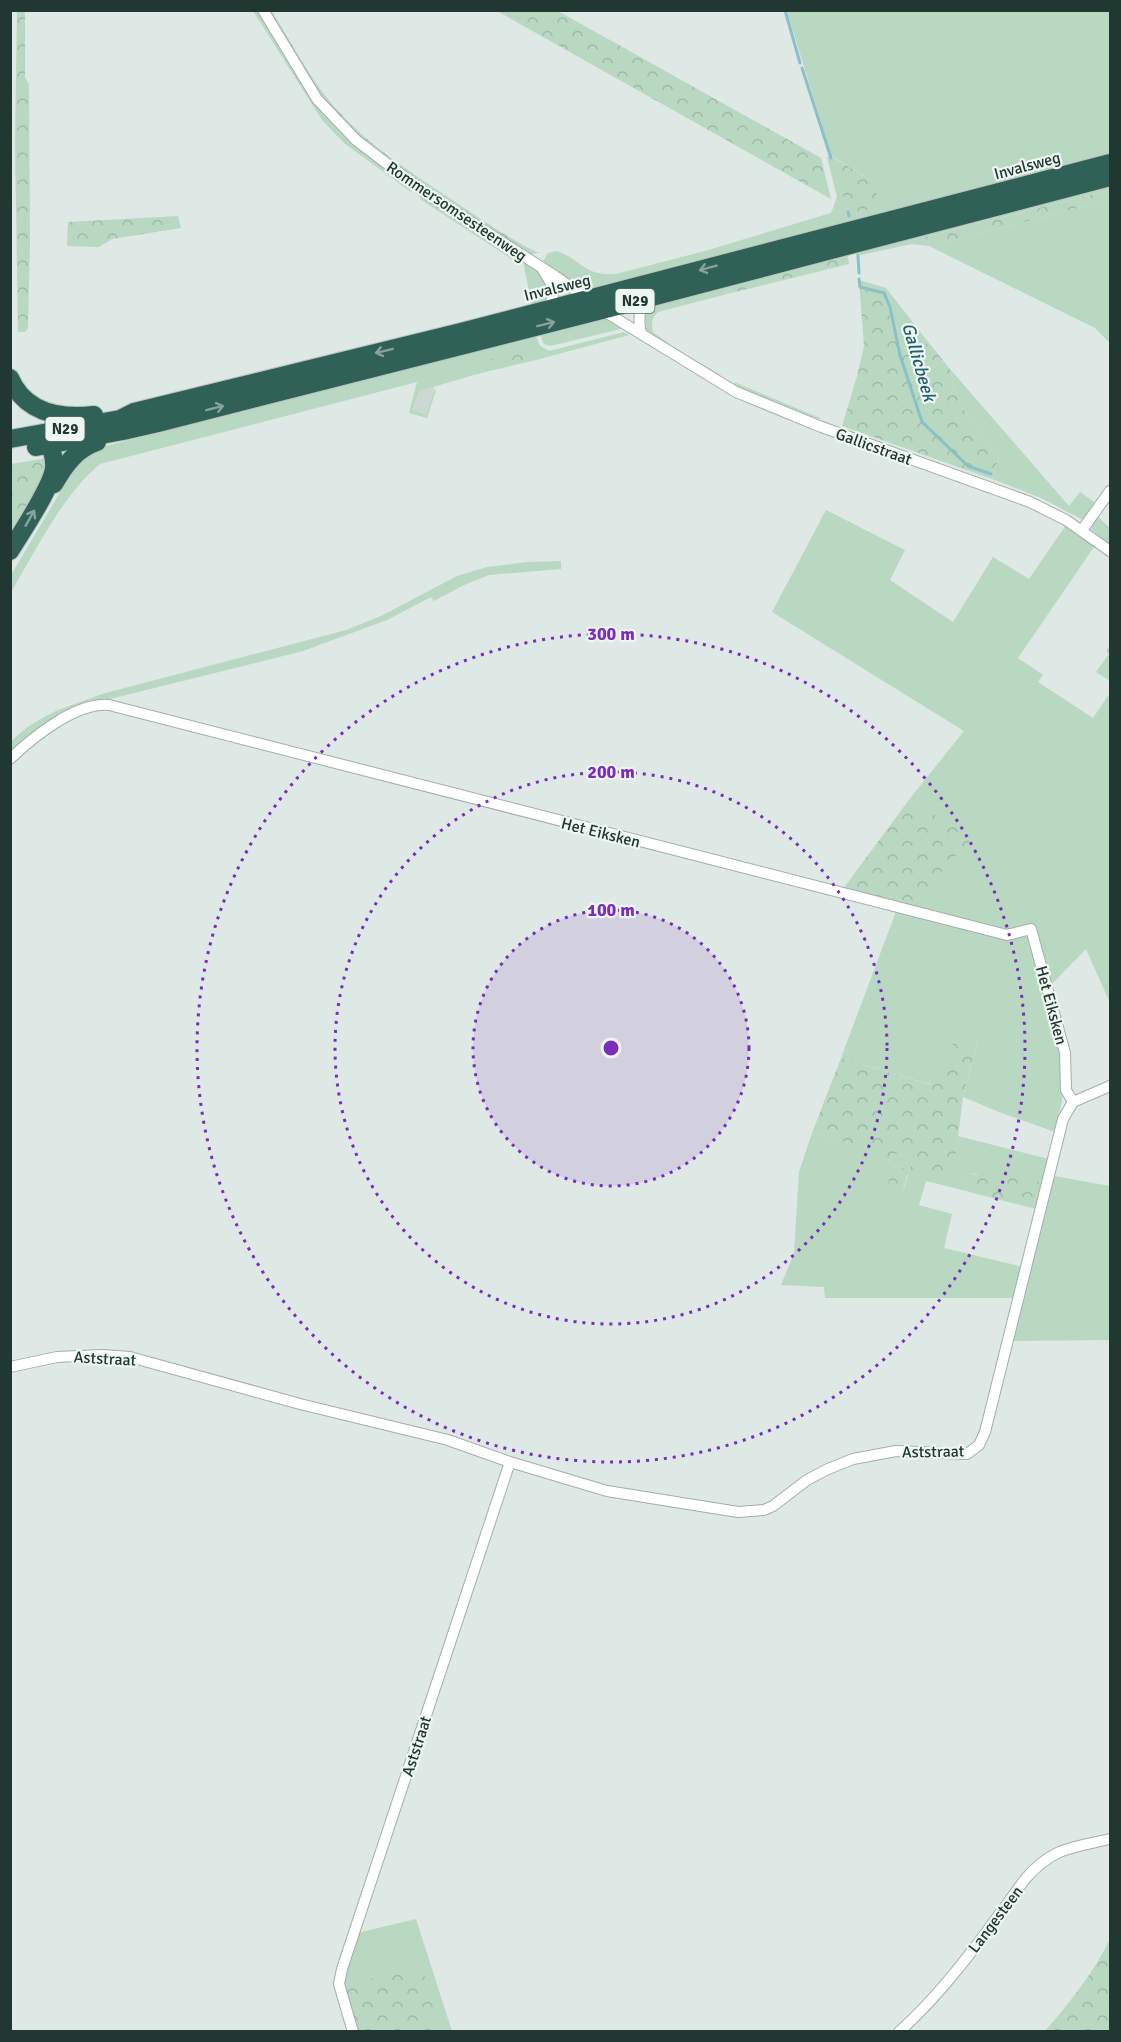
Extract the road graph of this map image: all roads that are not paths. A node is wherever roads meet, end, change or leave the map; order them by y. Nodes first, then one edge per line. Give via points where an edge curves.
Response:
1 (263, 10) edge
2 (1110, 163) edge
3 (1110, 177) edge
4 (543, 270) junction
5 (646, 298) junction
6 (595, 305) junction
7 (546, 310) junction
8 (641, 334) junction
9 (10, 378) edge
10 (134, 412) junction
11 (123, 431) junction
12 (10, 439) edge
13 (45, 440) junction
14 (10, 452) edge
15 (46, 491) junction
16 (1110, 491) edge
17 (1082, 530) junction
18 (10, 551) edge
19 (1110, 551) edge
20 (10, 759) edge
21 (1110, 1086) edge
22 (1073, 1102) junction
23 (10, 1367) edge
24 (510, 1462) junction
25 (1110, 1839) edge
26 (353, 2031) edge
27 (899, 2031) edge

1 - 4 street, Rommersomsesteenweg via 317,99 356,140 424,192
2 -> 6 highway, Invalsweg / N29
3 - 5 highway, Invalsweg / N29
4 - 6 street, Rommersomsesteenweg
4 - 7 street, Rommersomsesteenweg via 554,288
5 - 6 highway, Invalsweg / N29
5 - 8 street via 640,309
6 - 7 highway, Invalsweg / N29
6 - 8 street, Gallicstraat
11 -> 6 highway, Invalsweg / N29
7 -> 10 highway, Invalsweg / N29
8 - 17 street, Gallicstraat via 736,392 1030,502
9 - 10 highway via 24,399 44,412 81,416
10 - 13 highway, Invalsweg / N29
11 - 13 highway, Invalsweg / N29
11 - 15 highway via 74,455
12 - 13 highway, Invalsweg / N29
13 - 14 highway, Invalsweg / N29
13 - 15 highway via 54,469
18 -> 15 highway
16 - 17 street
17 - 19 street, Gallicstraat
20 - 22 street, Het Eiksken via 69,716 90,706 109,705 1006,934 1031,929 1065,1053 1066,1090
21 - 22 street
22 - 24 street, Aststraat via 1064,1119 985,1432 979,1445 968,1454 896,1451 853,1459 807,1480 773,1506 754,1512 607,1491
23 - 24 street, Aststraat via 57,1357 130,1357 448,1440
24 - 26 street, Aststraat via 342,1969 339,1984
25 - 27 street, Langesteen via 1063,1850 1038,1864 951,1978

